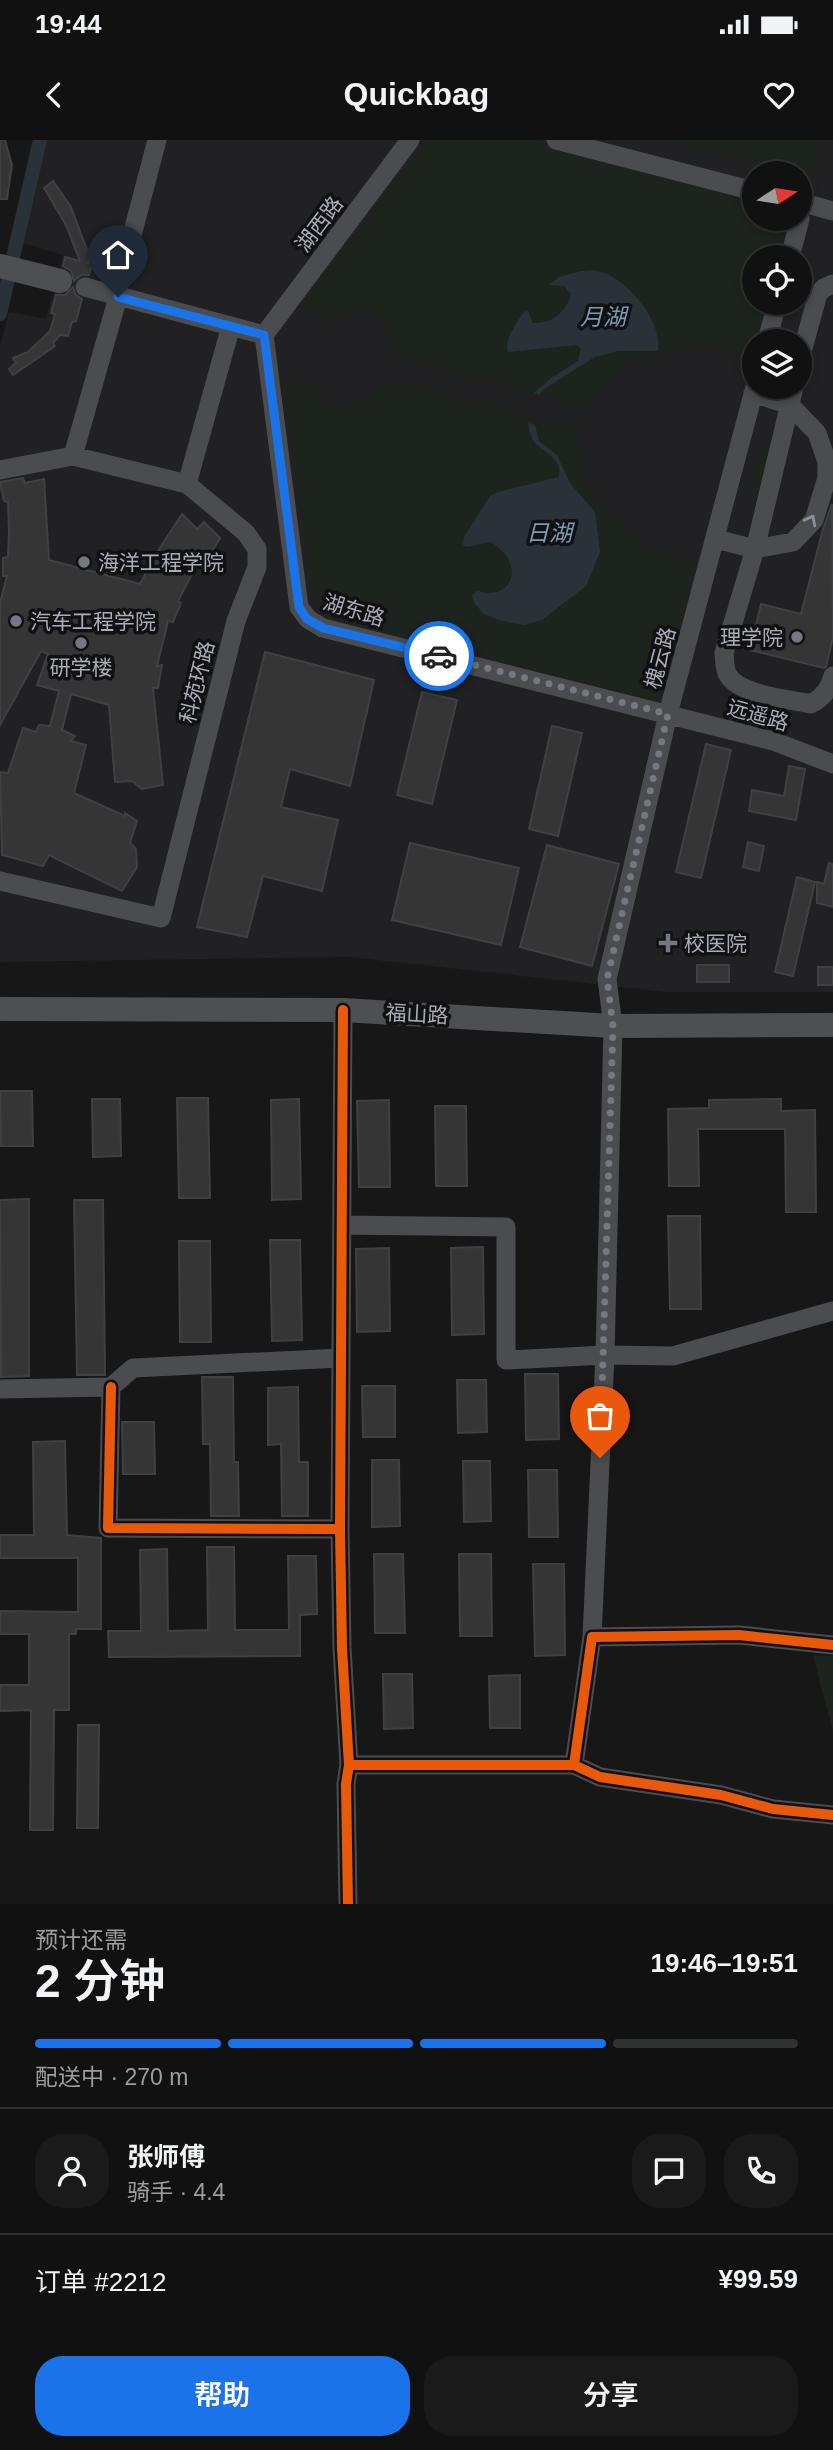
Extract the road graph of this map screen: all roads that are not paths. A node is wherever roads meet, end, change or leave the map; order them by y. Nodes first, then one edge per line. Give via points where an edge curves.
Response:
1 (157, 140) edge
2 (410, 140) edge
3 (556, 140) edge
4 (742, 188) edge
5 (832, 206) edge
6 (812, 209) edge
7 (0, 266) edge
8 (60, 281) dead end
9 (833, 284) edge
10 (85, 287) dead end
11 (117, 296) junction
12 (231, 326) junction
13 (808, 329) edge
14 (264, 335) junction
15 (752, 399) edge
16 (791, 399) edge
17 (794, 399) edge
18 (73, 456) junction
19 (0, 470) edge
20 (187, 484) junction
21 (716, 539) junction
22 (755, 549) junction
23 (833, 676) edge
24 (668, 714) junction
25 (833, 764) edge
26 (0, 881) edge
27 (0, 1009) edge
28 (343, 1010) junction
29 (833, 1025) edge
30 (613, 1026) junction
31 (342, 1225) junction
32 (833, 1311) edge
33 (605, 1355) junction
34 (341, 1358) junction
35 (111, 1387) junction
36 (0, 1389) edge
37 (340, 1529) junction
38 (592, 1637) junction
39 (833, 1646) edge
40 (349, 1765) junction
41 (574, 1765) junction
42 (833, 1815) edge
43 (348, 1904) edge

1 - 11 street
2 - 14 street, 湖西路
3 - 4 street
5 - 6 street
7 - 8 main road
9 - 13 street via 818,294
10 - 11 street
11 - 12 street
11 - 18 street
12 - 14 street
12 - 20 street
14 - 24 street, 湖东路 via 299,607 307,619 323,628
15 - 21 street, 槐云路
16 - 22 street
22 -> 17 street via 793,542 805,532 814,520 827,478 817,433
18 - 19 street
18 - 20 street
20 - 26 street, 科苑环路 via 247,533 257,549 257,567 236,621 161,919
21 - 22 street
21 - 24 street, 槐云路
22 - 23 street via 724,653 727,675 740,688 811,704 823,696
24 - 25 street, 远遥路 via 774,741
24 - 30 street, 槐云路 via 607,979
27 - 28 main road, 福山路
28 - 30 main road, 福山路
28 - 31 street
29 - 30 main road, 福山路
30 - 33 street, 槐云路
31 - 33 street via 506,1227 506,1360
31 - 34 street
32 - 33 street via 673,1356
33 - 38 street, 槐云路
34 - 35 street via 133,1368
34 - 37 street
35 - 36 street
35 - 37 street via 108,1528
37 - 40 street
38 - 39 street via 739,1635
38 - 41 street, 槐云路
40 - 41 street
40 - 43 street
41 - 42 street via 600,1777 721,1795 773,1809

